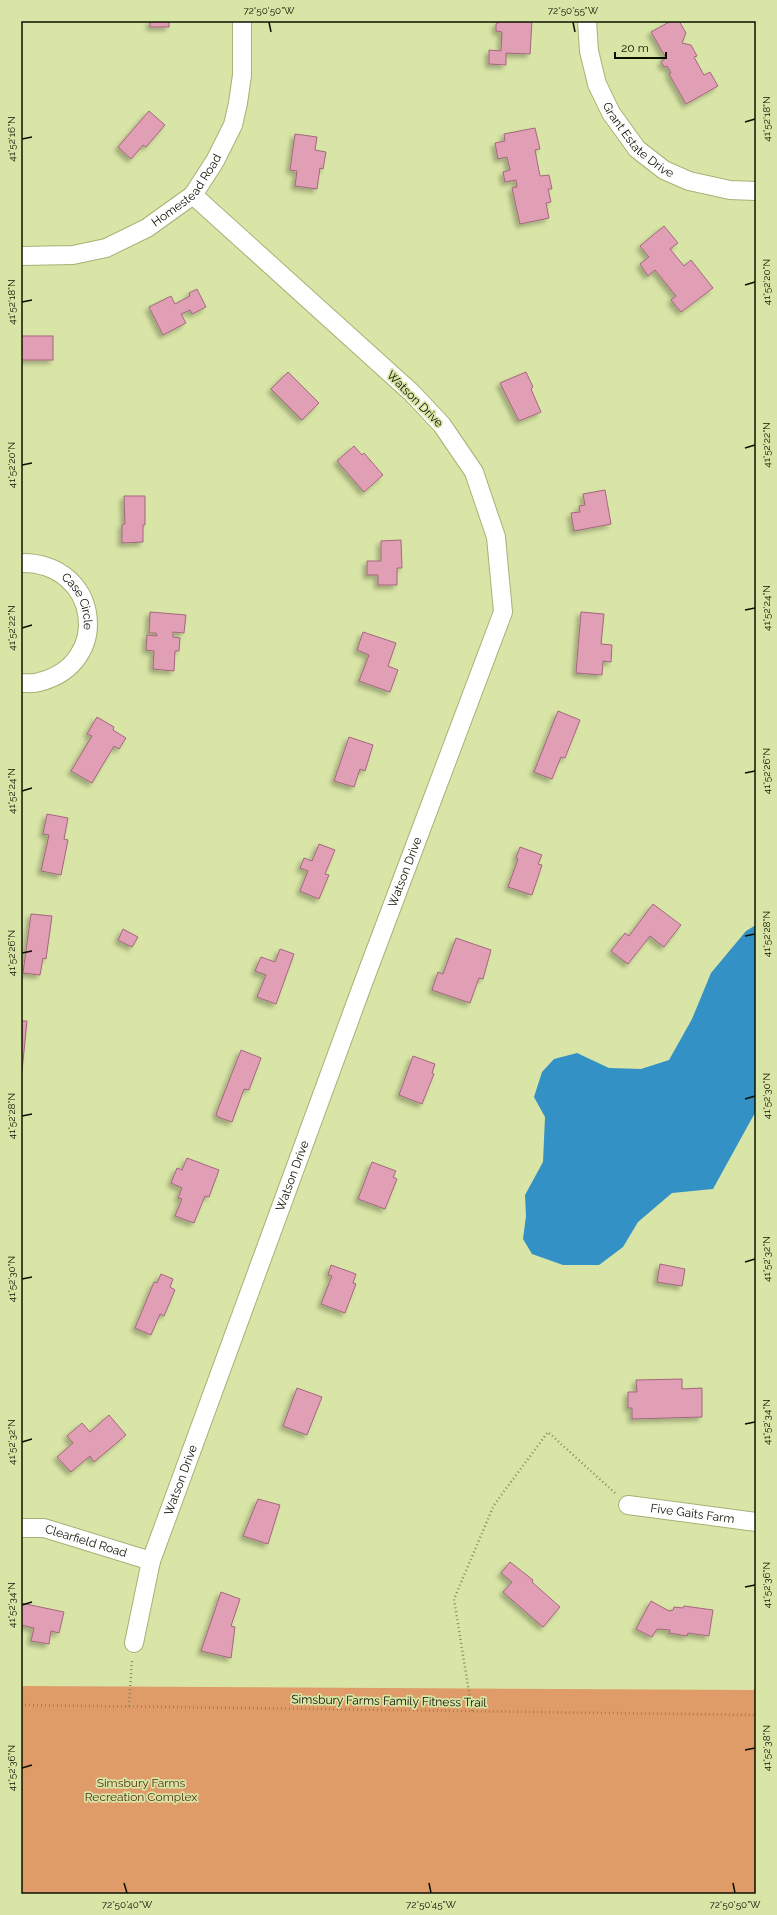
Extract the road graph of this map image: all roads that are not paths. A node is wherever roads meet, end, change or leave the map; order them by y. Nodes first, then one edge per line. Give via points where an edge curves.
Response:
1 (242, 21) edge
2 (587, 21) edge
3 (756, 191) edge
4 (193, 195) junction
5 (21, 256) edge
6 (21, 562) edge
7 (21, 683) edge
8 (628, 1505) road end
9 (756, 1522) edge
10 (21, 1528) edge
11 (151, 1561) junction
12 (134, 1642) road end

1 - 4 street, Homestead Road via 242,75 233,125 215,161
2 - 3 street, Grant Estate Drive via 597,84 612,113 637,149 664,170 689,181 730,190
4 - 5 street, Homestead Road via 147,228 106,248 73,255
4 - 11 street, Watson Drive via 412,394 442,425 474,472 496,537 503,612 362,986
6 - 7 street, Case Circle via 42,564 61,572 76,586 85,604 88,625 84,645 74,662 58,676 38,683
8 - 9 street, Five Gaits Farm
10 - 11 street, Clearfield Road via 44,1528
11 - 12 street, Watson Drive

